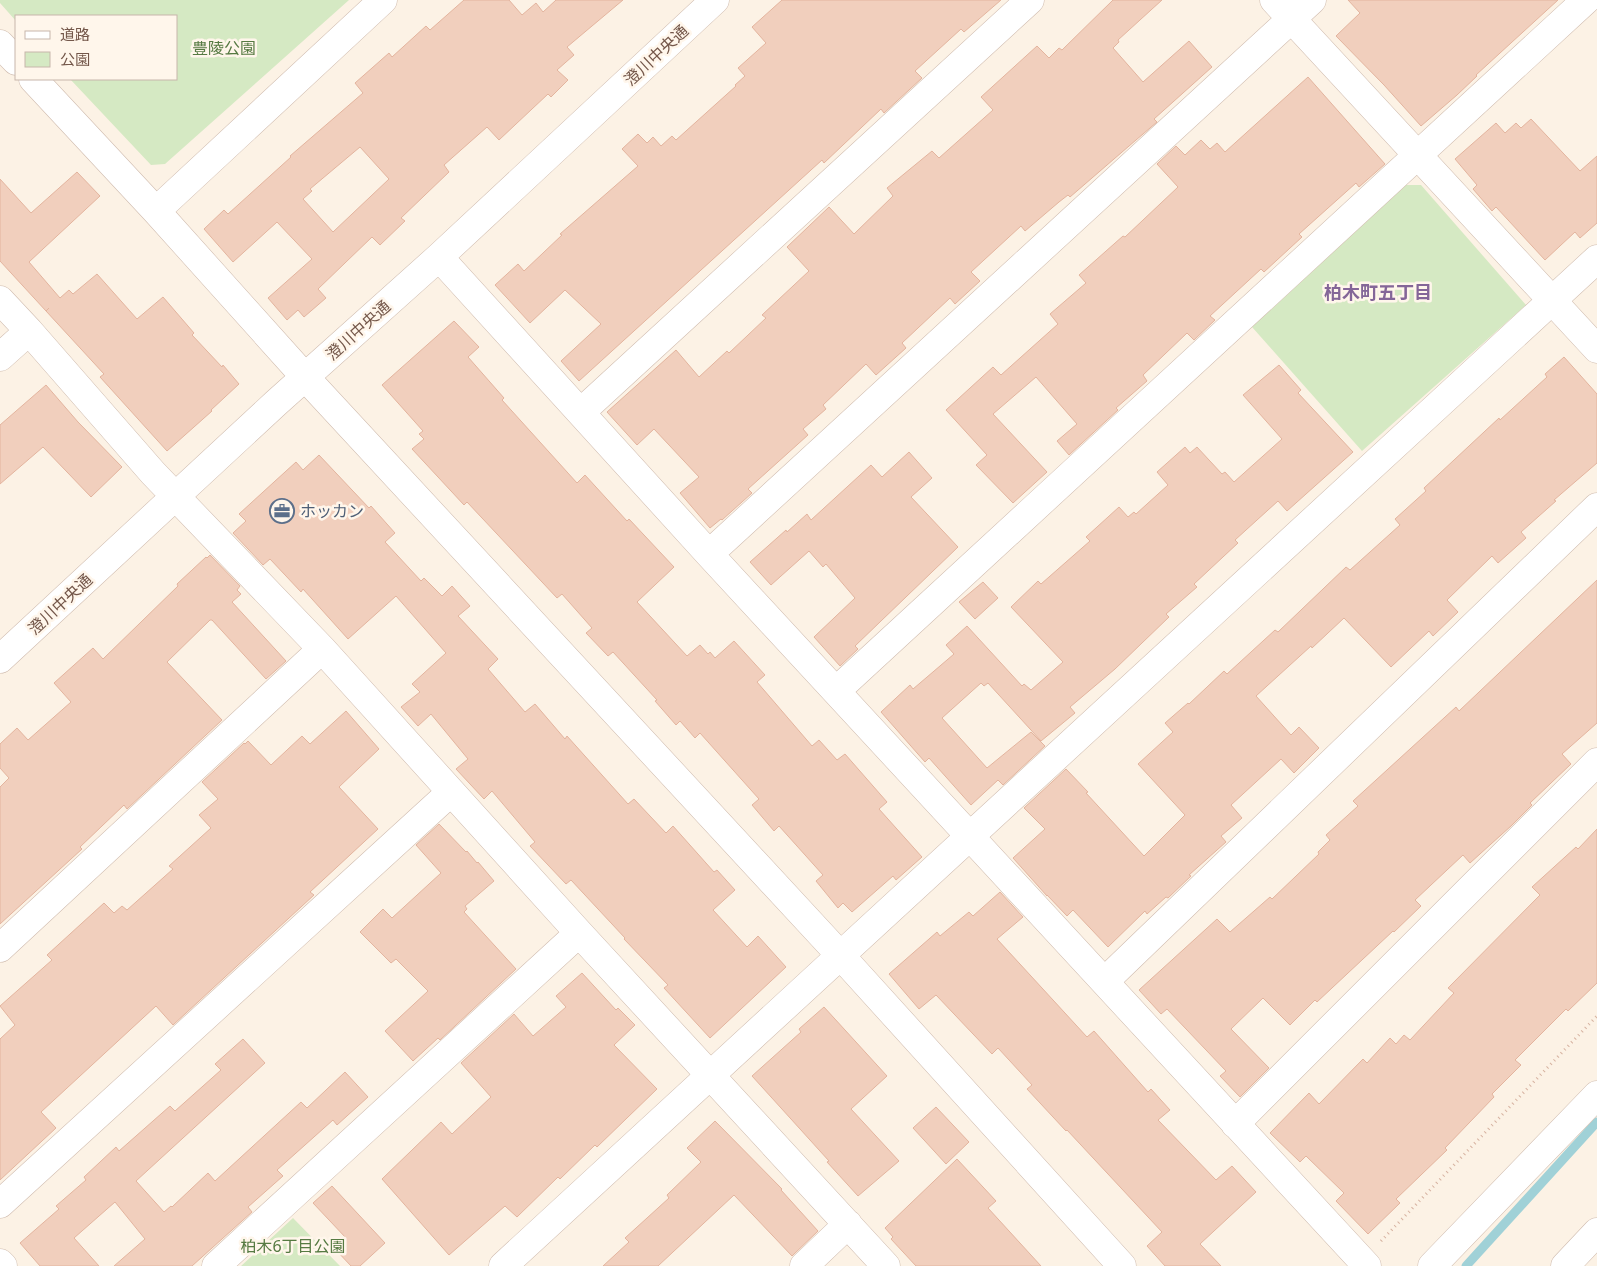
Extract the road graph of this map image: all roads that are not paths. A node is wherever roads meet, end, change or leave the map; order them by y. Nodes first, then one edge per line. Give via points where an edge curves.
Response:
1 (383, 0) edge
2 (715, 0) edge
3 (1030, 0) edge
4 (1312, 0) edge
5 (1586, 0) edge
6 (1283, 9) edge
7 (0, 44) edge
8 (15, 60) edge
9 (34, 80) edge
10 (1418, 154) junction
11 (156, 211) junction
12 (438, 257) junction
13 (1597, 259) edge
14 (0, 300) edge
15 (1552, 300) junction
16 (28, 331) junction
17 (1597, 349) edge
18 (0, 357) edge
19 (305, 377) junction
20 (581, 412) junction
21 (176, 497) junction
22 (1597, 507) edge
23 (709, 554) junction
24 (322, 649) junction
25 (0, 659) edge
26 (836, 692) junction
27 (1597, 762) edge
28 (450, 792) junction
29 (971, 836) junction
30 (579, 933) junction
31 (0, 948) edge
32 (841, 956) junction
33 (1105, 981) junction
34 (710, 1076) junction
35 (1597, 1095) edge
36 (1235, 1124) junction
37 (0, 1204) edge
38 (848, 1224) junction
39 (1597, 1232) edge
40 (0, 1263) edge
41 (1365, 1263) edge
42 (3, 1266) edge
43 (216, 1266) edge
44 (503, 1266) edge
45 (804, 1266) edge
46 (886, 1266) edge
47 (1122, 1266) edge
48 (1432, 1266) edge
49 (1565, 1266) edge

1 - 11 street
2 - 12 street, 澄川中央通
3 - 20 street
4 - 6 street
5 - 10 street
6 - 10 street
6 - 23 street
7 - 8 street
9 - 11 street
10 - 15 street
10 - 26 street
11 - 19 street
12 - 19 street, 澄川中央通
12 - 20 street
13 - 15 street
14 - 16 street
15 - 17 street
15 - 29 street
16 - 18 street
16 - 21 street
19 - 21 street, 澄川中央通
19 - 32 street
20 - 23 street
21 - 24 street
21 - 25 street, 澄川中央通
22 - 33 street
23 - 26 street
24 - 28 street
24 - 31 street
26 - 29 street
27 - 36 street
28 - 30 street
28 - 37 street
29 - 32 street
29 - 33 street
30 - 34 street
30 - 43 street
32 - 34 street
32 - 47 street
33 - 36 street
34 - 38 street
34 - 44 street
35 - 48 street
36 - 41 street
38 - 45 street
38 - 46 street
39 - 49 street
40 - 42 street

